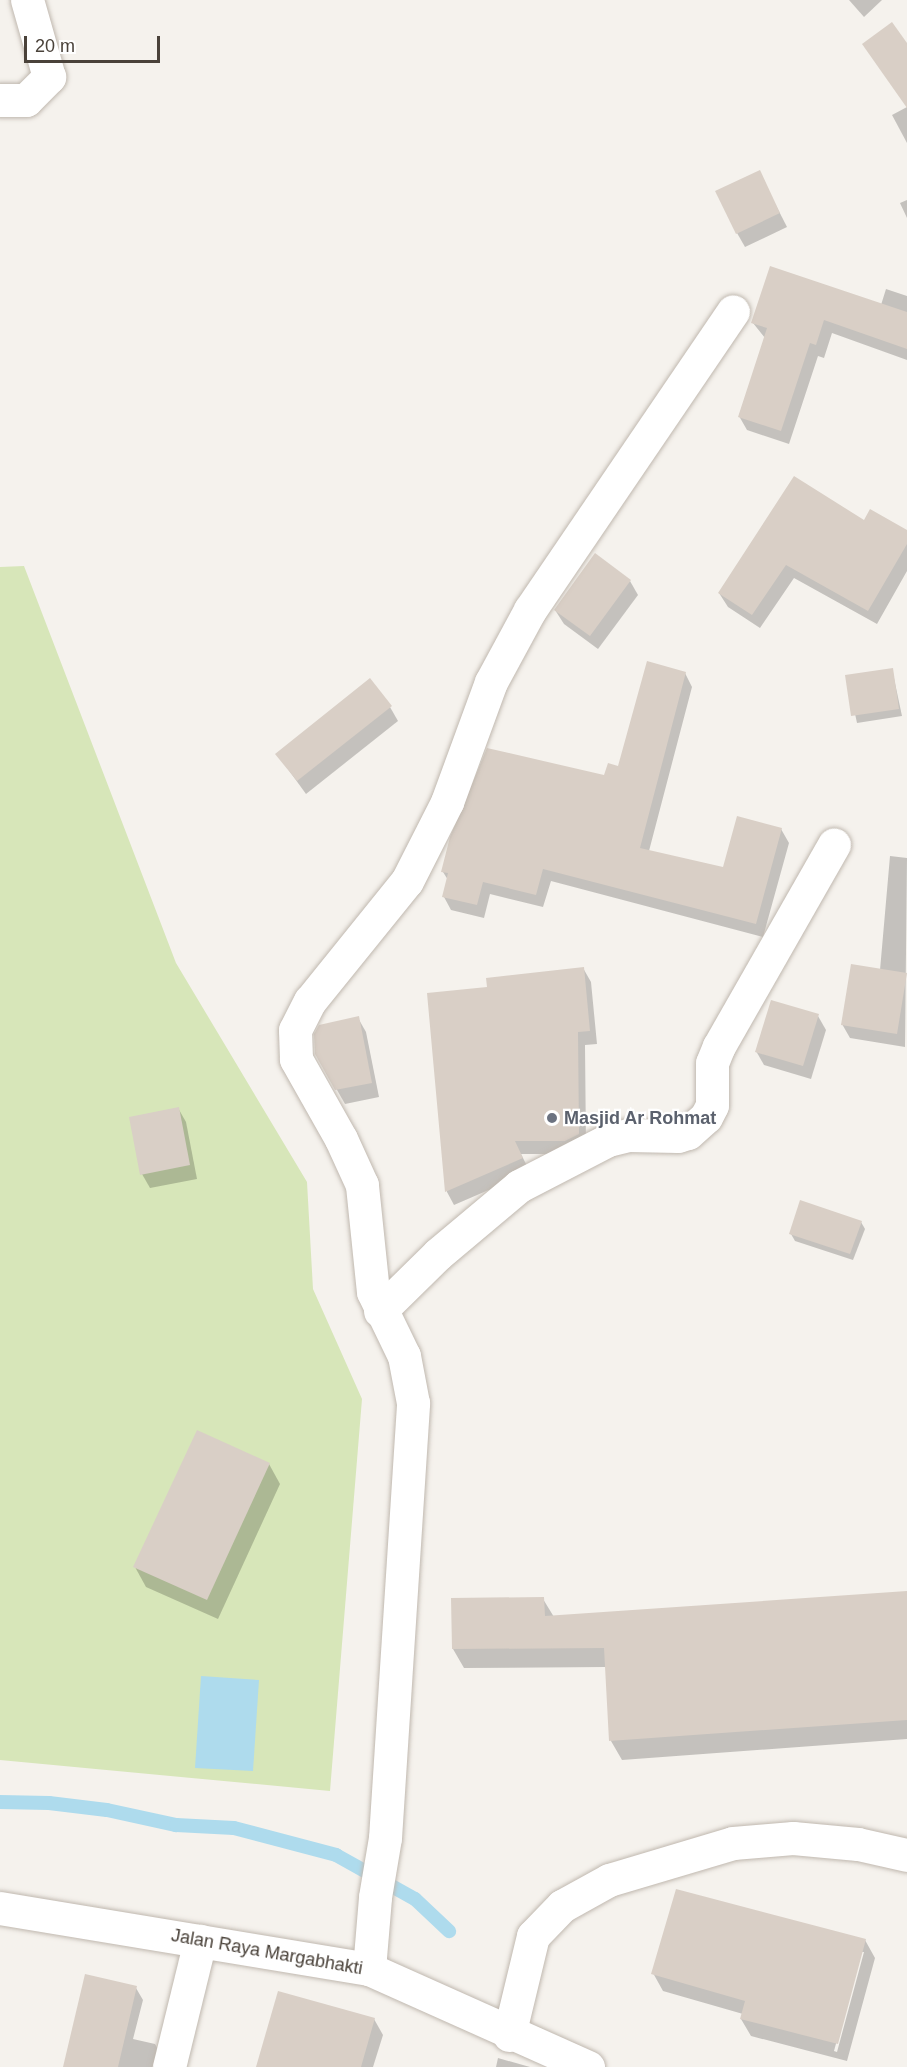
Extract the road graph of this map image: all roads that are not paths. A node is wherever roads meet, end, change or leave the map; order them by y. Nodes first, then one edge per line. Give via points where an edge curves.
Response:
1 (27, 0) edge
2 (0, 100) edge
3 (733, 311) dead end
4 (834, 844) dead end
5 (380, 1311) junction
6 (907, 1856) edge
7 (0, 1908) edge
8 (200, 1941) junction
9 (369, 1969) junction
10 (509, 2035) junction
11 (169, 2067) edge
12 (588, 2067) edge

1 - 2 street via 49,77 26,100
3 - 5 street via 530,610 492,682 447,802 406,881 310,1001 295,1030 296,1059 362,1185 373,1292
4 - 5 street via 719,1046 712,1063 712,1105 706,1117 688,1133 678,1136 628,1135 608,1140 519,1186 438,1254
5 - 9 street via 404,1356 413,1403 385,1839
6 - 10 street via 858,1844 793,1838 745,1842 609,1880 562,1906 533,1936
7 - 8 street, Jalan Raya Margabhakti
8 - 9 street, Jalan Raya Margabhakti
8 - 11 street
9 - 10 street, Jalan Raya Margabhakti
10 - 12 street, Jalan Raya Margabhakti

